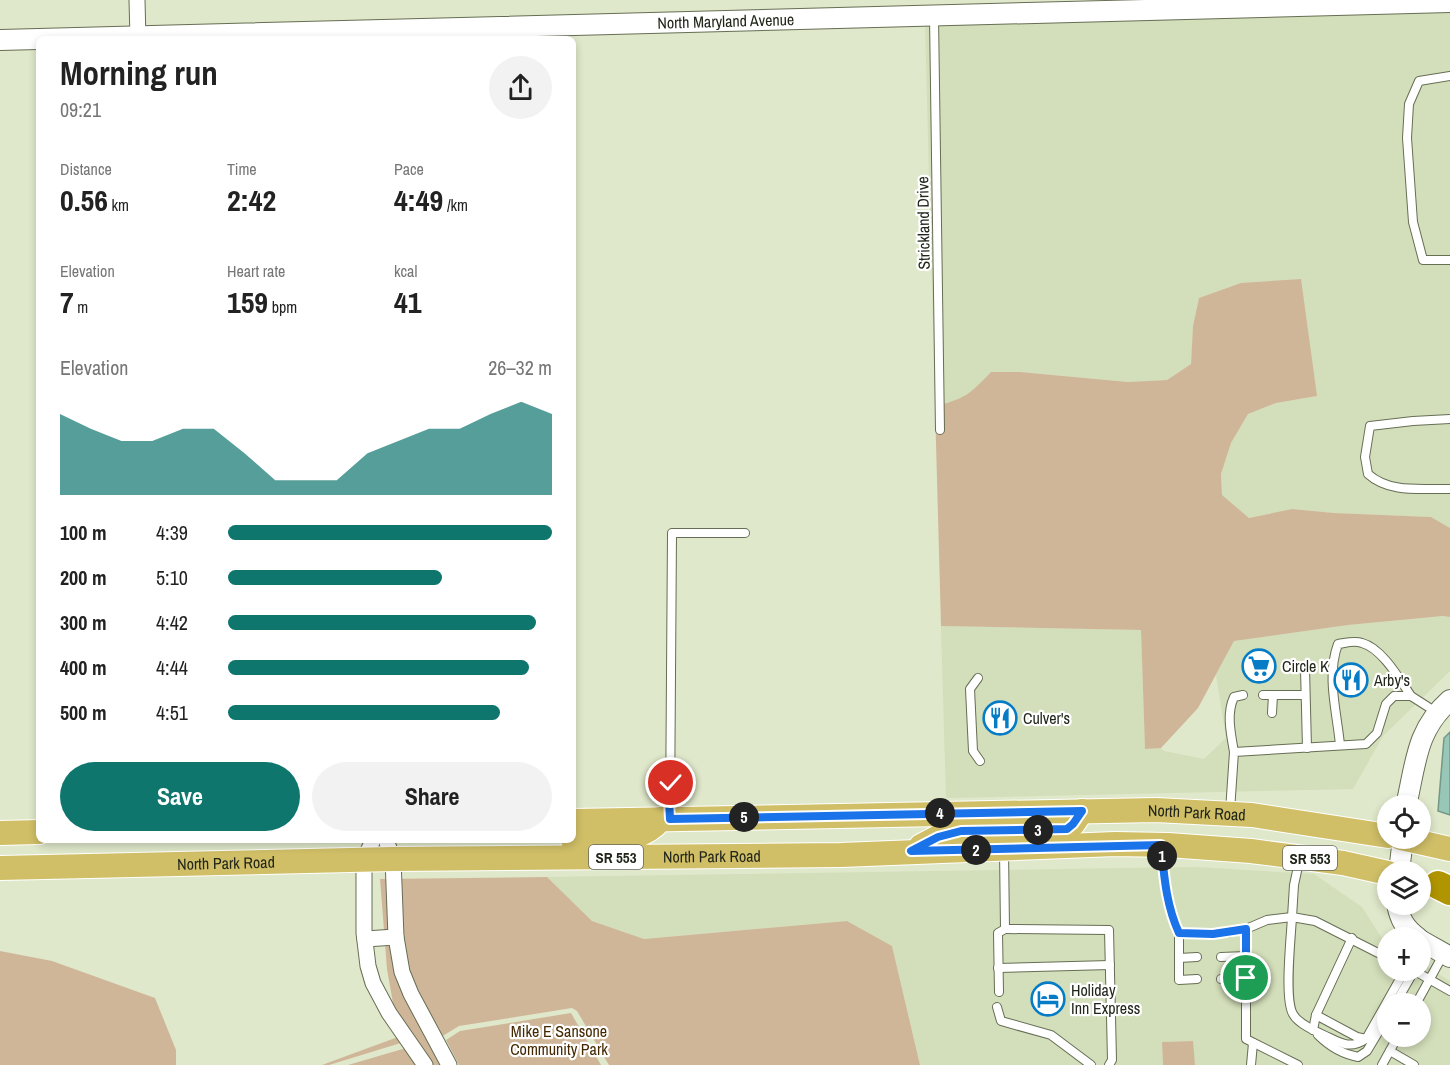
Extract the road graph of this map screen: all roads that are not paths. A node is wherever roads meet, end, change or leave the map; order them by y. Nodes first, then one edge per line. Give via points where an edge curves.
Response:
1 (136, 0) edge
2 (1450, 2) edge
3 (1267, 3) edge
4 (934, 16) junction
5 (138, 36) edge
6 (210, 36) edge
7 (36, 39) edge
8 (0, 40) edge
9 (1450, 76) edge
10 (1450, 260) edge
11 (1450, 418) edge
12 (940, 430) dead end
13 (1450, 489) edge
14 (745, 533) dead end
15 (1305, 669) dead end
16 (978, 678) dead end
17 (1263, 695) dead end
18 (1273, 695) junction
19 (1305, 695) junction
20 (1243, 696) dead end
21 (1411, 696) junction
22 (1443, 706) edge
23 (1272, 712) dead end
24 (1252, 740) dead end
25 (1273, 740) dead end
26 (1340, 746) junction
27 (1307, 748) junction
28 (1273, 750) junction
29 (1252, 751) junction
30 (1234, 752) junction
31 (980, 761) dead end
32 (1408, 795) edge
33 (1082, 811) junction
34 (1230, 814) junction
35 (666, 819) junction
36 (576, 821) edge
37 (36, 832) edge
38 (0, 833) edge
39 (1377, 834) edge
40 (576, 840) edge
41 (563, 843) edge
42 (1161, 845) junction
43 (1431, 845) edge
44 (1005, 849) junction
45 (1450, 849) edge
46 (369, 850) edge
47 (390, 850) edge
48 (911, 851) junction
49 (1300, 856) junction
50 (513, 858) junction
51 (0, 868) edge
52 (1377, 871) edge
53 (1292, 917) junction
54 (1005, 929) junction
55 (1246, 929) junction
56 (1179, 933) junction
57 (396, 937) junction
58 (1352, 938) junction
59 (365, 939) junction
60 (1431, 946) edge
61 (1377, 952) edge
62 (1246, 956) junction
63 (1447, 956) edge
64 (1197, 957) dead end
65 (1221, 957) dead end
66 (1179, 958) junction
67 (1110, 965) junction
68 (998, 968) junction
69 (1246, 978) junction
70 (1431, 978) edge
71 (1197, 979) dead end
72 (1221, 979) dead end
73 (1431, 980) edge
74 (1399, 981) edge
75 (1450, 991) edge
76 (999, 992) dead end
77 (413, 998) junction
78 (997, 1007) dead end
79 (391, 1015) junction
80 (1316, 1015) junction
81 (1313, 1030) junction
82 (1377, 1034) edge
83 (1366, 1039) junction
84 (1253, 1043) junction
85 (1392, 1047) edge
86 (1390, 1051) junction
87 (1279, 1056) junction
88 (1359, 1061) edge
89 (425, 1065) edge
90 (448, 1065) edge
91 (1091, 1065) edge
92 (1109, 1065) edge
93 (1251, 1065) edge
94 (1274, 1065) edge
95 (1298, 1065) edge
96 (1382, 1065) edge
97 (1414, 1065) edge

1 - 5 street
2 - 3 street, North Maryland Avenue
3 - 4 street, North Maryland Avenue
4 - 6 street, North Maryland Avenue
4 - 12 lane, Strickland Drive
7 - 8 street, North Maryland Avenue
9 - 10 lane via 1419,81 1409,104 1407,138 1413,222 1423,260
11 - 13 lane via 1370,426 1365,469 1380,483 1400,488
14 - 35 lane via 672,533 671,783
15 - 19 lane
16 - 31 lane via 970,689 973,751
17 - 18 lane
18 - 19 lane
18 - 23 lane
19 - 27 lane
20 - 30 lane via 1234,697 1230,705
21 - 22 lane
21 - 26 lane via 1394,696 1386,704 1377,734 1366,744
21 - 26 lane via 1383,657 1364,643 1338,644 1333,667
22 - 32 street via 1422,735
24 - 29 lane
25 - 28 lane
26 - 27 lane
27 - 28 lane
28 - 29 lane
29 - 30 lane
30 - 34 lane
33 - 34 main road, North Park Road / SR 553
33 - 35 main road, North Park Road / SR 553
33 - 48 main road via 1067,829 961,831
34 - 39 main road, North Park Road / SR 553
35 - 36 main road, North Park Road / SR 553
35 - 40 main road via 632,838
37 - 38 main road
41 - 50 main road
42 - 44 main road, North Park Road / SR 553
42 - 49 main road, North Park Road / SR 553
42 - 56 lane via 1167,899
43 - 45 main road
44 - 48 main road, North Park Road / SR 553
44 - 54 lane
46 - 47 main road, North Park Road / SR 553
46 - 51 main road, North Park Road / SR 553
46 - 59 street
47 - 50 main road, North Park Road / SR 553
47 - 57 street
48 - 50 main road, North Park Road / SR 553
49 - 52 main road, North Park Road / SR 553
49 - 53 lane
53 - 55 lane via 1267,920
53 - 58 lane via 1315,921
53 - 81 lane via 1289,1002 1293,1016
54 - 67 lane via 1109,930
54 - 68 lane via 998,933
55 - 56 lane via 1213,934
55 - 62 lane
56 - 66 lane
57 - 59 street
57 - 77 street via 402,972
58 - 61 lane
58 - 80 lane
59 - 79 street via 373,983
60 - 63 street
62 - 65 lane
62 - 69 lane
63 - 70 lane
64 - 66 lane
66 - 71 lane via 1179,980
67 - 68 lane
67 - 92 lane
68 - 76 lane
69 - 72 lane
69 - 84 lane via 1246,1039
73 - 75 lane
74 - 83 lane
77 - 79 street
77 - 90 street
78 - 91 lane via 1001,1021 1051,1035
79 - 89 street
80 - 81 lane
80 - 83 lane
81 - 83 lane via 1345,1046
81 - 88 lane
82 - 88 lane
84 - 87 lane
84 - 93 lane
85 - 86 lane
86 - 96 lane
86 - 97 lane
87 - 94 lane
87 - 95 lane

